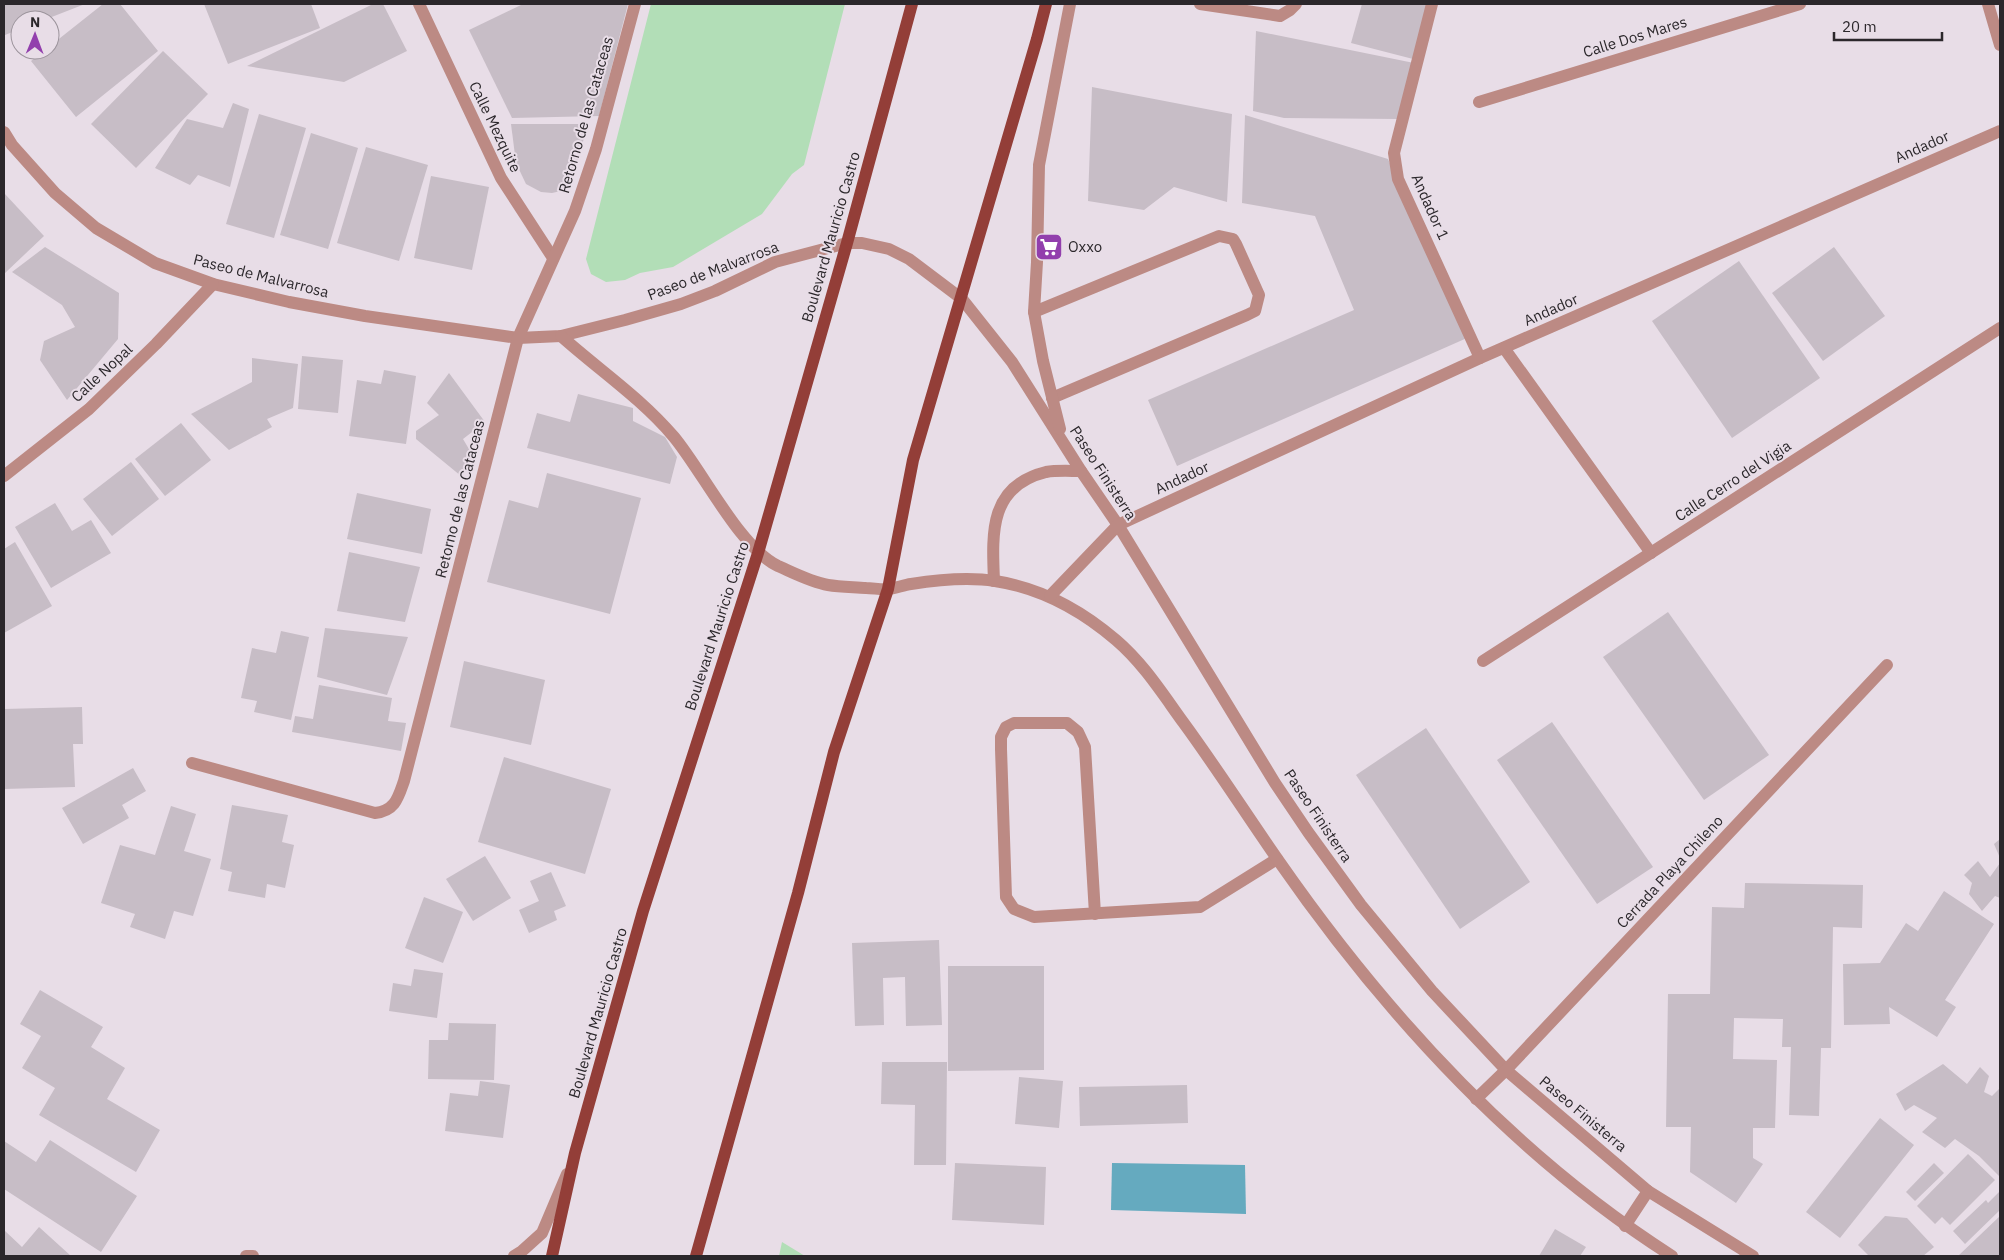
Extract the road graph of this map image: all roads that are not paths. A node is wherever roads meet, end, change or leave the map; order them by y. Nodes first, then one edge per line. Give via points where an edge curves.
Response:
1 (419, 4) edge
2 (634, 4) edge
3 (912, 4) edge
4 (1046, 4) edge
5 (1070, 4) edge
6 (1200, 4) edge
7 (1296, 4) edge
8 (1432, 4) edge
9 (1800, 4) edge
10 (1988, 4) edge
11 (2000, 45) edge
12 (1479, 102) dead end
13 (2000, 131) edge
14 (4, 132) edge
15 (847, 243) junction
16 (553, 258) junction
17 (214, 284) junction
18 (962, 299) junction
19 (1034, 312) junction
20 (2000, 328) edge
21 (561, 336) junction
22 (518, 338) junction
23 (1504, 348) junction
24 (1480, 358) junction
25 (1052, 398) junction
26 (1062, 439) junction
27 (1081, 471) junction
28 (4, 476) edge
29 (1118, 525) junction
30 (758, 553) junction
31 (1651, 553) junction
32 (994, 581) junction
33 (888, 589) junction
34 (1050, 596) junction
35 (1483, 661) dead end
36 (1887, 665) dead end
37 (192, 763) dead end
38 (1277, 859) junction
39 (1095, 914) junction
40 (1506, 1070) junction
41 (1476, 1099) junction
42 (576, 1153) junction
43 (1648, 1191) junction
44 (1625, 1226) junction
45 (246, 1256) edge
46 (253, 1256) edge
47 (514, 1256) edge
48 (552, 1256) edge
49 (696, 1256) edge
50 (1672, 1256) edge
51 (1753, 1256) edge

1 - 16 street, Calle Mezquite via 500,178
2 - 16 street, Retorno de las Cataceas via 596,149 575,211
3 - 15 main road, Boulevard Mauricio Castro
4 - 18 main road
5 - 19 street via 1038,165
6 - 7 street via 1280,16
8 - 24 street, Andador 1 via 1394,153 1398,179
9 - 12 street, Calle Dos Mares
10 - 11 street
13 - 23 street, Andador
14 - 17 street, Paseo de Malvarrosa via 55,193 96,228 155,264
15 - 18 street, Paseo de Malvarrosa via 872,245 909,259
15 - 21 street, Paseo de Malvarrosa via 775,262 681,304
15 - 30 main road, Boulevard Mauricio Castro
16 - 22 street, Retorno de las Cataceas
17 - 22 street, Paseo de Malvarrosa via 365,316
17 - 28 street, Calle Nopal via 90,409
18 - 26 street, Paseo Finisterra via 1007,356
18 - 33 main road via 913,460
19 - 25 street
19 - 25 street via 1220,236 1233,239 1259,295 1255,311 1247,316
20 - 31 street, Calle Cerro del Vigia
21 - 22 street, Paseo de Malvarrosa
21 - 30 street via 636,398 673,435
22 - 37 street, Retorno de las Cataceas via 404,781 393,807 375,813
23 - 24 street, Andador
23 - 31 street
24 - 29 street, Andador
25 - 26 street
26 - 27 street, Paseo Finisterra
27 - 29 street, Paseo Finisterra
27 - 32 street via 1048,472 1030,477 1004,497 995,519
29 - 34 street
29 - 40 street, Paseo Finisterra via 1308,832 1361,905 1432,991
30 - 33 street via 779,566 827,585
30 - 42 main road, Boulevard Mauricio Castro via 643,911
31 - 35 street, Calle Cerro del Vigia
32 - 33 street via 949,580
32 - 34 street
33 - 49 main road via 834,752 796,902
34 - 38 street via 1077,610 1134,656 1221,775
36 - 40 street, Cerrada Playa Chileno
38 - 39 street via 1200,907
38 - 41 street via 1327,929 1379,993
39 - 39 street via 1085,747 1078,732 1067,723 1014,722 1006,727 1001,737 1006,897 1014,909 1034,917
40 - 41 street, Cerrada Playa Chileno
40 - 43 street, Paseo Finisterra
41 - 44 street via 1544,1161
42 - 47 street via 542,1233
42 - 48 main road, Boulevard Mauricio Castro
43 - 44 street
43 - 51 street, Paseo Finisterra
44 - 50 street
45 - 46 street

